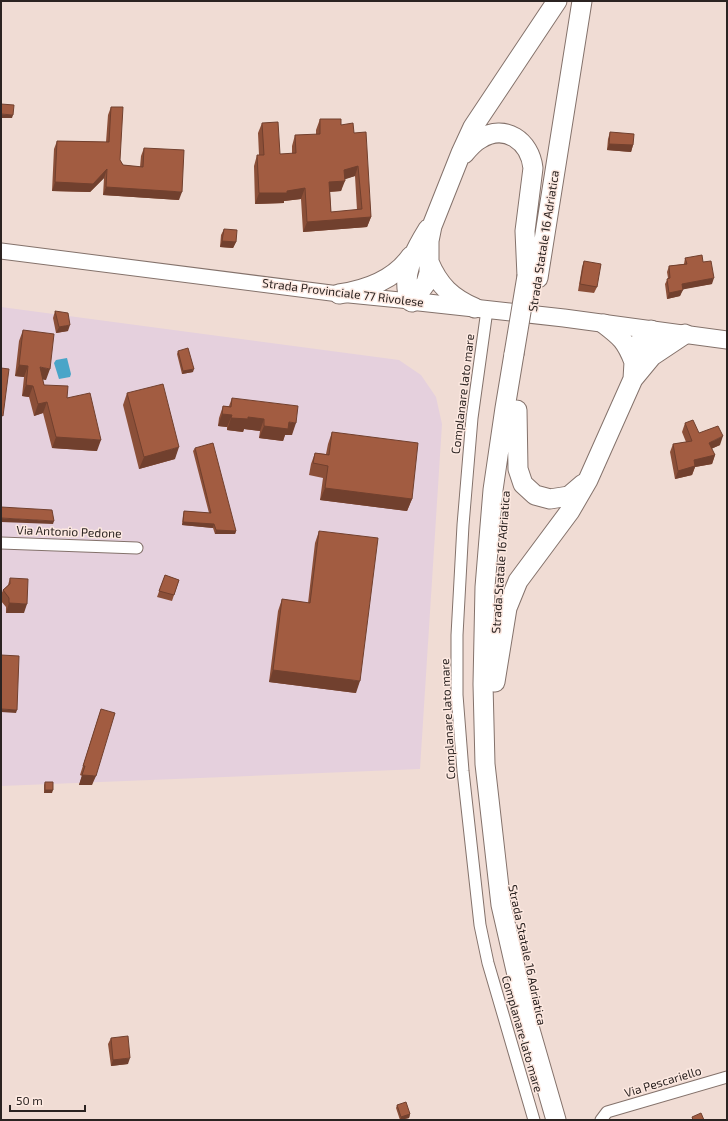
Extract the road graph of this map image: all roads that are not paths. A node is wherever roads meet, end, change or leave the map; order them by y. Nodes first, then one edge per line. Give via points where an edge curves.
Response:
1 (557, 1) edge
2 (570, 1) edge
3 (582, 1) edge
4 (456, 167) junction
5 (438, 210) junction
6 (419, 245) junction
7 (1, 251) edge
8 (429, 262) junction
9 (532, 277) junction
10 (338, 294) junction
11 (411, 301) junction
12 (481, 309) junction
13 (604, 324) junction
14 (651, 330) junction
15 (685, 334) junction
16 (727, 340) edge
17 (520, 355) junction
18 (652, 356) junction
19 (633, 370) junction
20 (517, 410) junction
21 (588, 480) junction
22 (1, 542) edge
23 (137, 548) dead end
24 (495, 682) junction
25 (727, 1077) edge
26 (604, 1116) edge
27 (534, 1120) edge
28 (556, 1120) edge
29 (568, 1120) edge

1 - 4 highway via 479,117 467,138
2 - 9 highway, Strada Statale 16 Adriatica
3 - 9 highway, Strada Statale 16 Adriatica
4 - 5 highway
4 - 9 highway via 471,146 488,135 501,133 514,136 525,145 531,155 533,168 525,231
5 - 6 highway
5 - 8 highway via 429,241
6 - 10 highway via 391,276 365,288
6 - 11 highway via 407,277 406,286
7 - 10 main road, Strada Provinciale 77 Rivolese
8 - 11 highway via 426,283
8 - 12 highway via 447,291 465,303
9 - 17 highway, Strada Statale 16 Adriatica, bridge
10 - 11 main road, Strada Provinciale 77 Rivolese
11 - 12 main road, Strada Provinciale 77 Rivolese
12 - 13 main road, Strada Provinciale 77 Rivolese
12 - 27 street, Complanare lato mare via 463,525 457,636 457,695 480,925 488,963
13 - 14 main road, Strada Provinciale 77 Rivolese
13 - 19 highway via 627,345
14 - 15 main road, Strada Provinciale 77 Rivolese
14 - 18 highway via 655,344
14 - 19 highway via 641,340
15 - 16 main road, Strada Provinciale 77 Rivolese
15 - 18 highway
17 - 20 highway, Strada Statale 16 Adriatica
17 - 28 highway, Strada Statale 16 Adriatica via 505,408 493,490 485,587 485,764 501,905 528,1023
18 - 19 highway
19 - 21 highway
20 - 21 highway via 518,469 523,484 535,495 550,499 569,496
20 - 24 highway, Strada Statale 16 Adriatica via 505,493 498,579
21 - 24 highway via 570,512 518,580 507,608
22 - 23 street, Via Antonio Pedone
24 - 29 highway, Strada Statale 16 Adriatica via 497,764 513,904 540,1020
25 - 26 street, Via Pescariello

